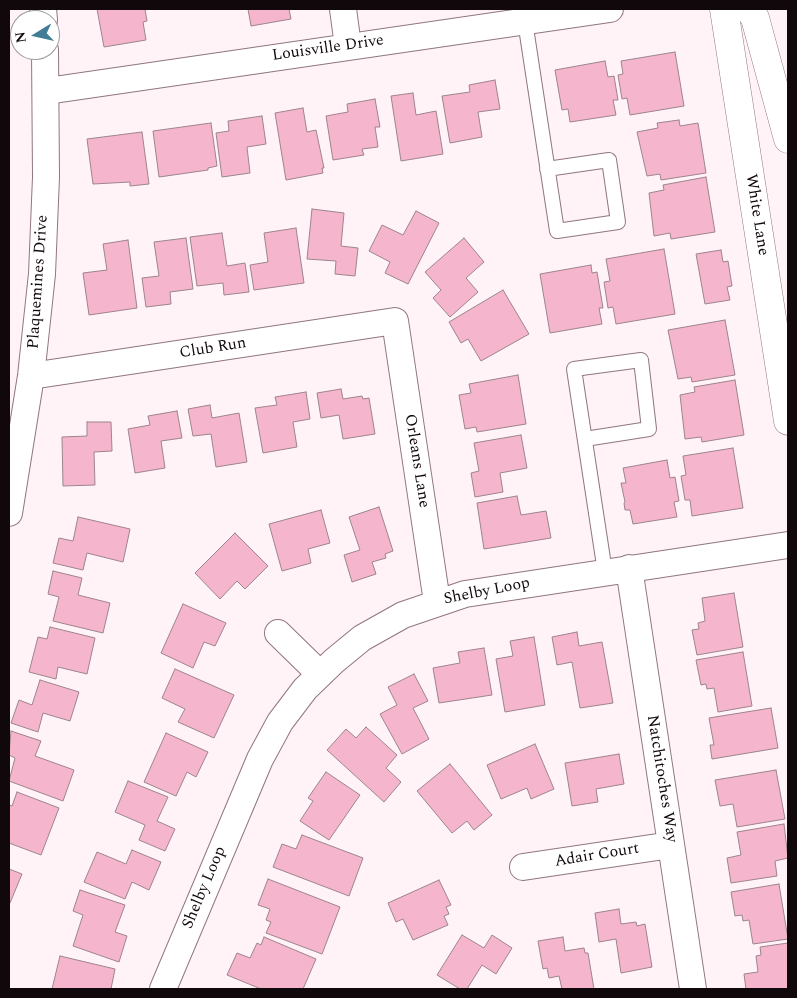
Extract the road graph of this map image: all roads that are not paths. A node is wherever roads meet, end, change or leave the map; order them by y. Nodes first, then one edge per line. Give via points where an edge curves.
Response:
1 (343, 9) edge
2 (610, 9) edge
3 (724, 9) edge
4 (749, 9) edge
5 (772, 9) edge
6 (497, 16) edge
7 (524, 21) junction
8 (348, 46) junction
9 (45, 60) edge
10 (46, 91) junction
11 (788, 115) edge
12 (788, 139) edge
13 (547, 169) junction
14 (395, 321) joint
15 (31, 376) junction
16 (785, 386) edge
17 (788, 421) edge
18 (585, 439) junction
19 (9, 513) edge
20 (788, 545) edge
21 (617, 570) junction
22 (438, 602) junction
23 (278, 633) dead end
24 (320, 674) junction
25 (671, 845) junction
26 (523, 867) dead end
27 (163, 989) edge
28 (693, 989) edge

1 - 8 street
2 - 7 street, Louisville Drive
3 - 16 main road, White Lane
4 - 12 main road via 755,18
5 - 11 main road
6 - 7 street, Louisville Drive
6 - 8 street, Louisville Drive
7 - 13 lane
8 - 10 street, Louisville Drive
9 - 10 street, Plaquemines Drive
10 - 15 street, Plaquemines Drive via 42,274
13 - 13 lane via 557,231 618,222 609,160
14 - 15 street, Club Run
14 - 22 street, Orleans Lane
15 - 19 street, Plaquemines Drive
16 - 17 main road, White Lane
18 - 18 lane via 574,369 641,360 650,429
18 - 21 lane
20 - 21 street, Shelby Loop
21 - 22 street, Shelby Loop via 465,594
21 - 25 street, Natchitoches Way
22 - 24 street, Shelby Loop via 403,615 362,638
23 - 24 street
24 - 27 street, Shelby Loop via 280,722 260,759
25 - 26 street, Adair Court
25 - 28 street, Natchitoches Way

